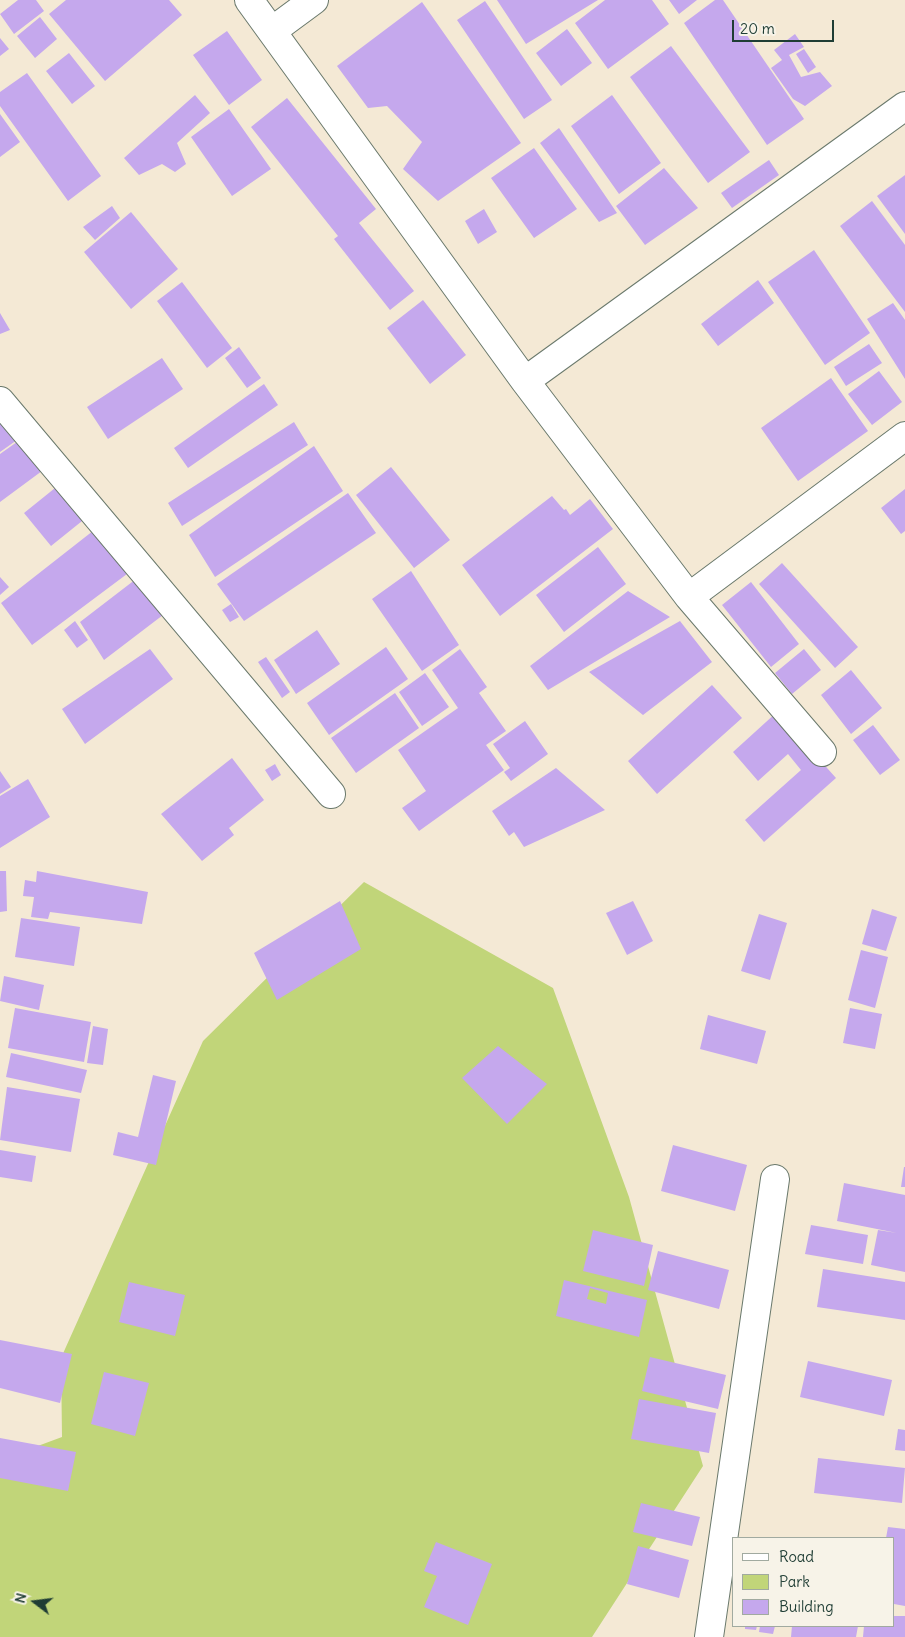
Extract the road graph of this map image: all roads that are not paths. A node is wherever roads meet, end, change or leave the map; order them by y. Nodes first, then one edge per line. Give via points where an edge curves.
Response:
1 (249, 0) edge
2 (314, 0) edge
3 (272, 31) junction
4 (905, 106) edge
5 (525, 381) junction
6 (0, 401) edge
7 (905, 436) edge
8 (688, 597) junction
9 (822, 752) dead end
10 (331, 794) dead end
11 (775, 1179) dead end
12 (709, 1637) edge

1 - 3 street
2 - 3 street
3 - 5 street
4 - 5 street
5 - 8 street
6 - 10 street
7 - 8 street
8 - 9 street
11 - 12 street

